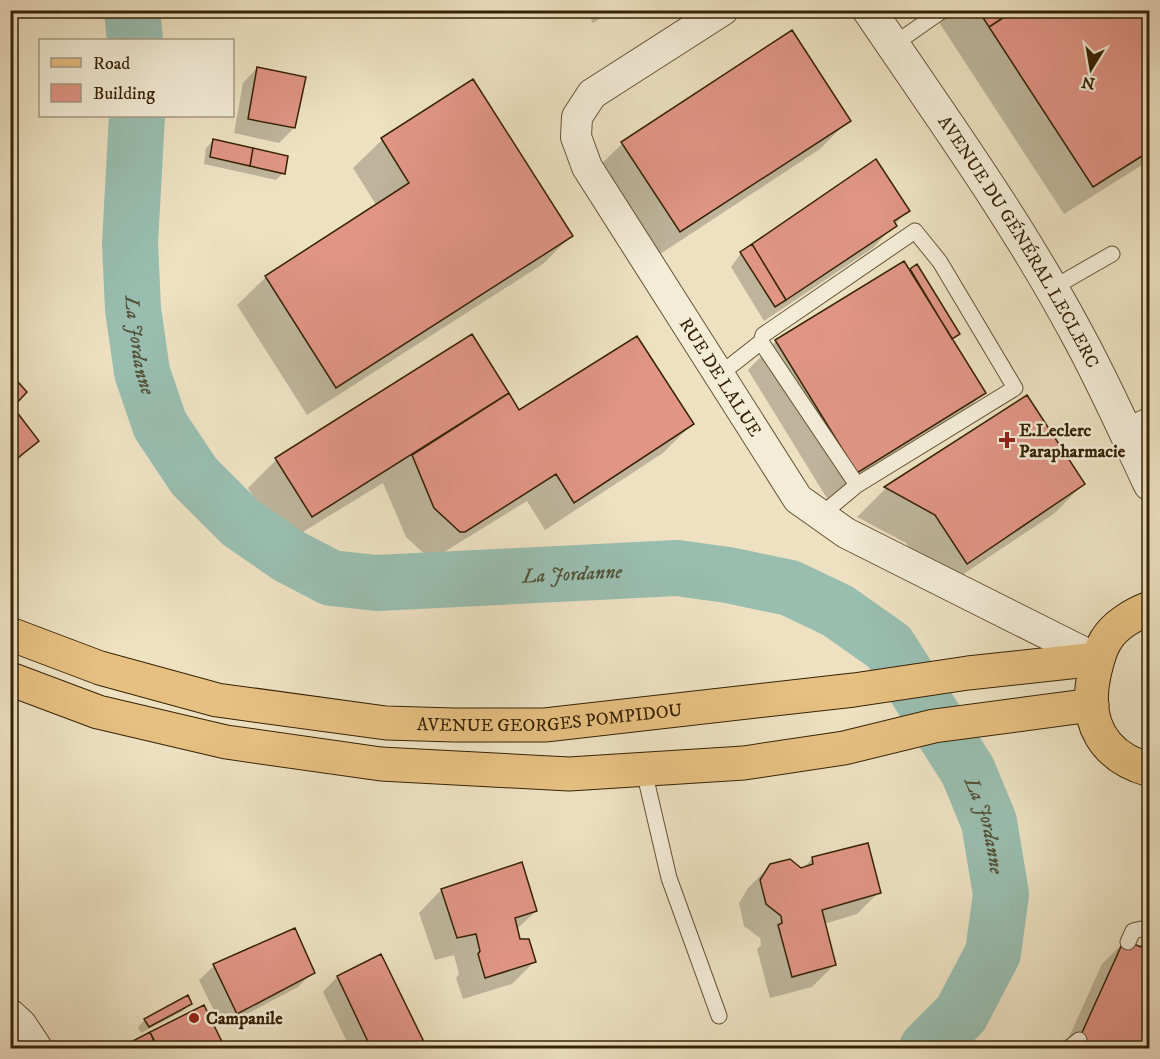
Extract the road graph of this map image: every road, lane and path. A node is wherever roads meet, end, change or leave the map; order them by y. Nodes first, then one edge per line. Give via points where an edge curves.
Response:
1 (723, 10) edge
2 (869, 10) edge
3 (943, 10) edge
4 (893, 45) junction
5 (1112, 254) dead end
6 (1051, 289) junction
7 (761, 342) junction
8 (719, 375) junction
9 (1136, 421) edge
10 (1149, 484) edge
11 (857, 485) junction
12 (821, 515) junction
13 (1146, 604) edge
14 (10, 634) edge
15 (10, 654) edge
16 (1097, 659) junction
17 (10, 679) edge
18 (217, 700) junction
19 (1092, 705) junction
20 (1149, 770) edge
21 (644, 771) junction
22 (1149, 927) edge
23 (1128, 942) dead end
24 (10, 1014) edge
25 (719, 1016) dead end
26 (37, 1048) edge

1 - 8 street, RUE DE LALUE via 592,94 576,117 576,137 587,167
2 - 4 street, AVENUE DU GÉNÉRAL LECLERC
3 - 4 lane
4 - 6 street, AVENUE DU GÉNÉRAL LECLERC via 998,201
5 - 6 lane
6 - 9 street, AVENUE DU GÉNÉRAL LECLERC
7 - 8 lane
7 - 11 lane
7 - 11 lane via 763,335 915,231 940,262 1016,388
8 - 12 street, RUE DE LALUE via 798,499
9 - 10 street, AVENUE DU GÉNÉRAL LECLERC
11 - 12 lane
12 - 16 street, RUE DE LALUE via 846,533
13 - 16 main road via 1106,640
14 - 18 main road, AVENUE GEORGES POMPIDOU via 100,668
15 - 18 main road via 57,672 196,707
16 - 18 main road, AVENUE GEORGES POMPIDOU via 545,725 386,723
16 - 19 main road
17 - 21 main road via 98,712 226,742 344,760 569,774
19 - 20 main road via 1101,738 1132,765
19 - 21 main road via 933,726 844,748 744,763
21 - 25 lane via 669,878
22 - 23 lane via 1134,931
24 - 26 street

